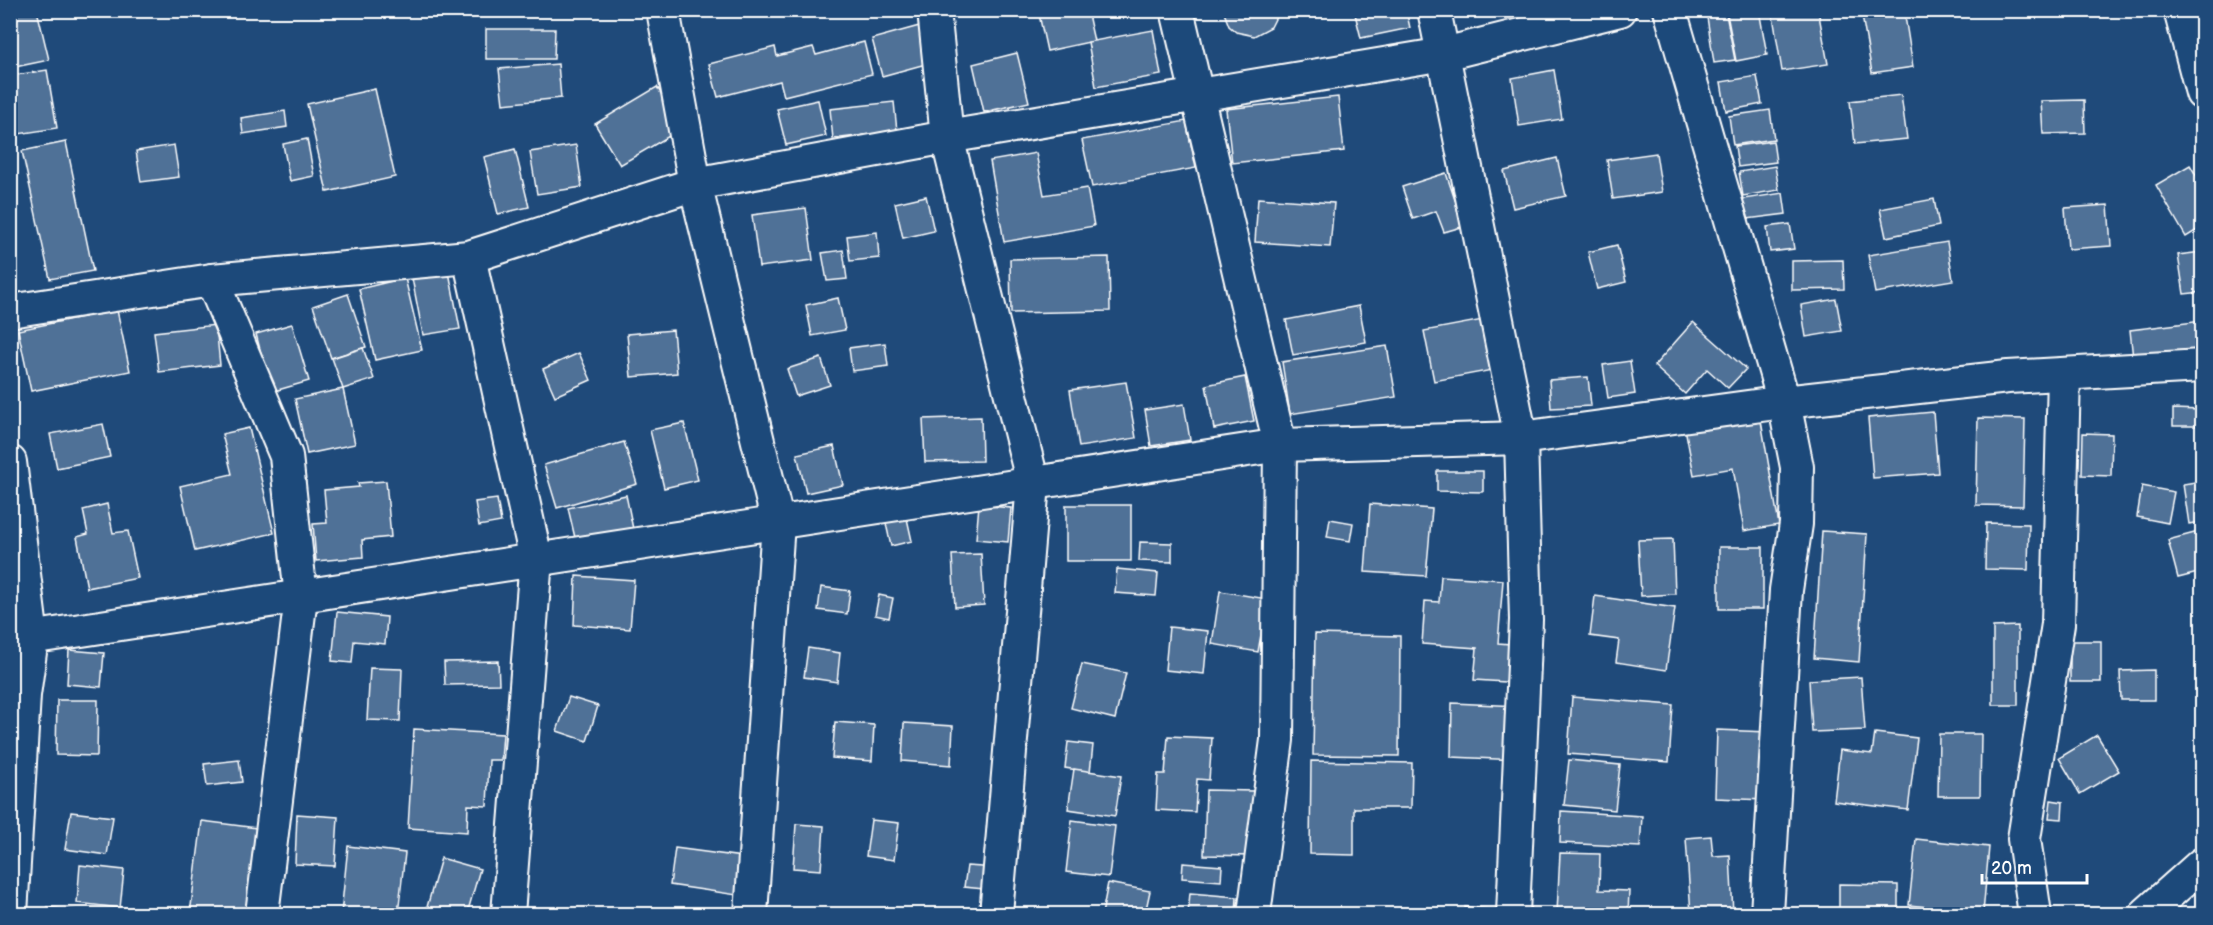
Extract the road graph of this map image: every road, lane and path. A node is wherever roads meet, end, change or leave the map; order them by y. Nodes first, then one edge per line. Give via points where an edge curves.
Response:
1 (663, 10) edge
2 (934, 10) edge
3 (1177, 10) edge
4 (1434, 10) edge
5 (1620, 10) edge
6 (1670, 10) edge
7 (2180, 10) edge
8 (1444, 54) junction
9 (2202, 93) edge
10 (1195, 94) junction
11 (947, 137) junction
12 (695, 184) junction
13 (469, 257) junction
14 (212, 280) junction
15 (10, 311) edge
16 (2202, 366) edge
17 (2064, 374) junction
18 (1784, 402) junction
19 (1521, 438) junction
20 (1280, 445) junction
21 (10, 462) edge
22 (1033, 484) junction
23 (778, 523) junction
24 (536, 559) junction
25 (302, 597) junction
26 (21, 640) edge
27 (2202, 864) edge
28 (11, 915) edge
29 (262, 915) edge
30 (508, 915) edge
31 (751, 915) edge
32 (996, 915) edge
33 (1254, 915) edge
34 (1514, 915) edge
35 (1767, 915) edge
36 (2035, 915) edge
37 (2146, 915) edge

1 - 12 street
2 - 11 street
3 - 10 street
4 - 8 street
5 - 8 street
6 - 18 street
7 - 9 street
8 - 10 street
8 - 19 street
10 - 11 street
10 - 20 street
11 - 12 street
11 - 22 street
12 - 13 street
12 - 23 street
13 - 14 street
13 - 24 street
14 - 15 street
14 - 25 street via 286,456
16 - 17 street
17 - 18 street
17 - 36 street via 2058,624 2024,839
18 - 19 street
18 - 35 street via 1797,467 1796,524 1786,590
19 - 20 street
19 - 34 street via 1526,620
20 - 22 street
20 - 33 street via 1277,740
21 - 26 street
22 - 23 street
22 - 32 street
23 - 24 street
23 - 31 street
24 - 25 street
24 - 30 street
25 - 26 street
25 - 29 street
26 - 28 street via 24,695
27 - 37 street

